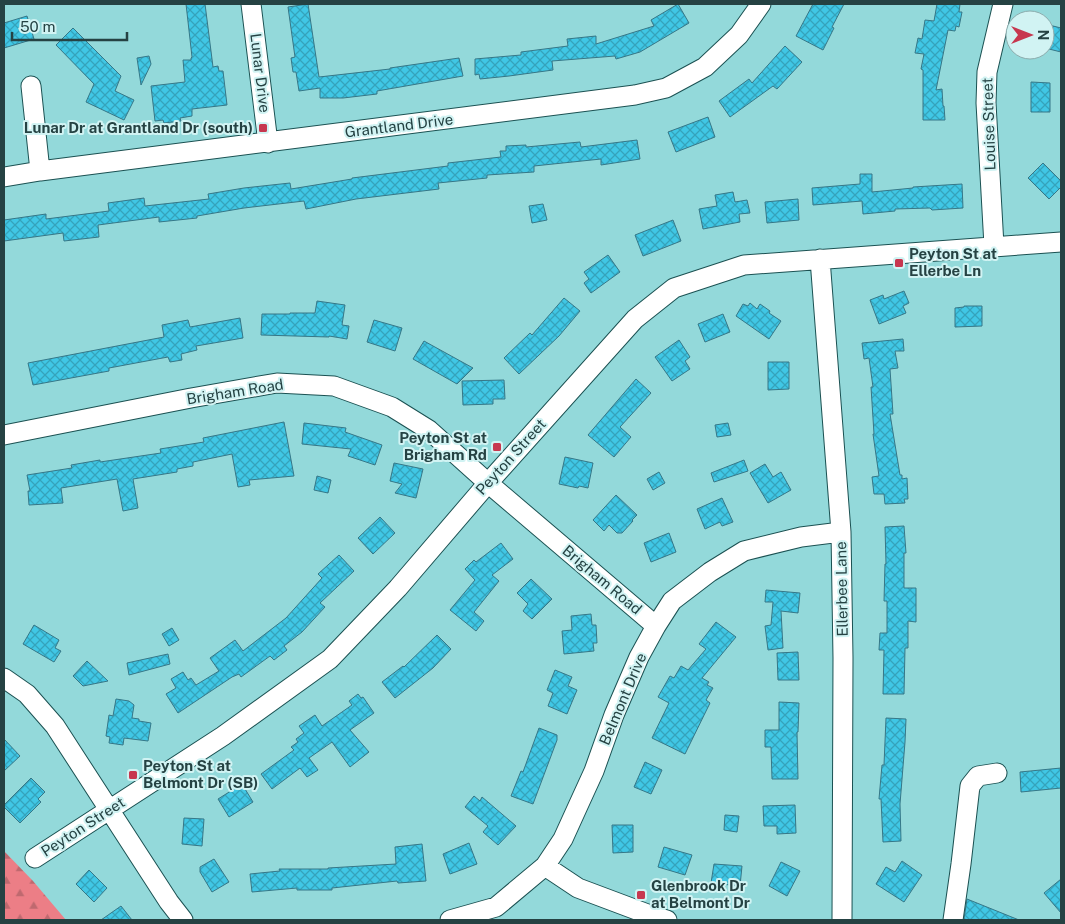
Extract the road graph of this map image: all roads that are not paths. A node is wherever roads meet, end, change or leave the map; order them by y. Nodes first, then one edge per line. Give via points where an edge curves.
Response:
1 (251, 4) edge
2 (761, 4) edge
3 (1003, 4) edge
4 (31, 86) dead end
5 (268, 143) junction
6 (40, 171) junction
7 (4, 177) edge
8 (1061, 242) edge
9 (994, 246) junction
10 (820, 259) junction
11 (4, 435) edge
12 (488, 483) junction
13 (841, 532) junction
14 (656, 626) junction
15 (4, 678) edge
16 (997, 773) dead end
17 (110, 810) junction
18 (35, 858) dead end
19 (545, 866) junction
20 (183, 920) edge
21 (450, 920) edge
22 (667, 920) edge
23 (842, 920) edge
24 (952, 920) edge

1 - 5 street, Lunar Drive
2 - 5 street, Grantland Drive via 739,35 705,67 666,88 635,95
3 - 9 street, Louise Street via 987,72
4 - 6 street
5 - 6 street, Grantland Drive
6 - 7 street, Grantland Drive
8 - 9 street, Peyton Street
9 - 10 street, Peyton Street
10 - 12 street, Peyton Street via 744,265 674,288 635,319
10 - 13 street, Ellerbee Lane
11 - 12 street, Brigham Road via 277,383 334,386 392,407 429,430
12 - 14 street, Brigham Road
12 - 17 street, Peyton Street via 398,588 330,659
13 - 14 street, Belmont Drive via 801,537 744,551 672,601
13 - 23 street, Ellerbee Lane
14 - 19 street, Belmont Drive via 639,657 563,839
15 - 17 street via 27,694 55,726
16 - 24 street via 978,776 970,786
17 - 18 street, Peyton Street
17 - 20 street via 168,902
19 - 21 street, Belmont Drive via 496,907
19 - 22 street via 578,888

